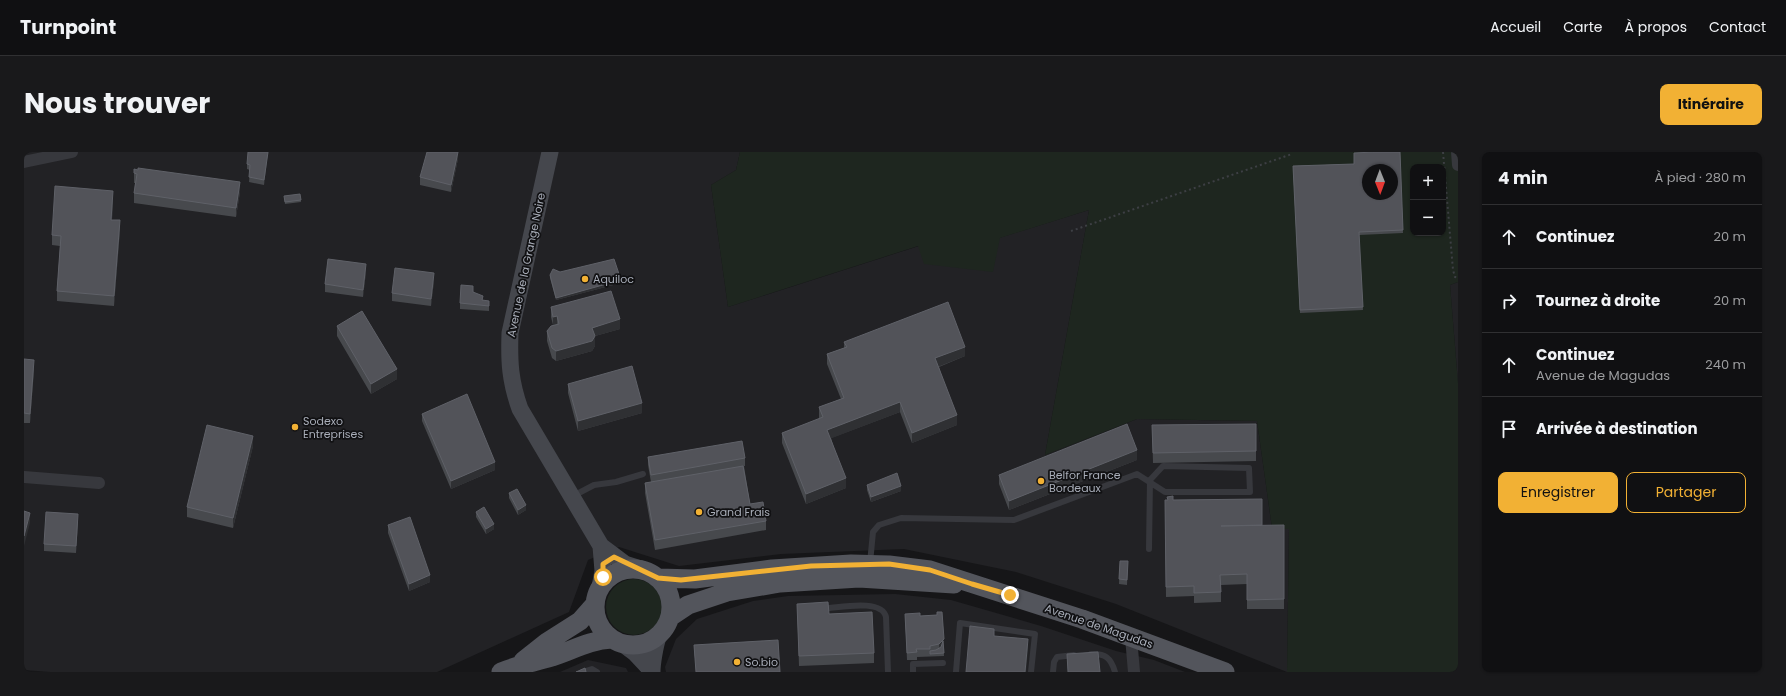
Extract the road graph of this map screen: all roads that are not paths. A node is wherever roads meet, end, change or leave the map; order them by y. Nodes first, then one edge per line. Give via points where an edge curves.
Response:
1 (72, 152) edge
2 (550, 152) edge
3 (1457, 152) edge
4 (39, 155) edge
5 (24, 162) edge
6 (1458, 165) edge
7 (643, 474) dead end
8 (24, 477) edge
9 (1150, 480) junction
10 (99, 483) dead end
11 (572, 497) junction
12 (601, 546) junction
13 (1149, 549) dead end
14 (870, 564) junction
15 (641, 569) junction
16 (658, 578) junction
17 (972, 584) junction
18 (598, 595) junction
19 (828, 608) edge
20 (670, 617) junction
21 (658, 636) junction
22 (1131, 637) junction
23 (618, 642) junction
24 (943, 663) dead end
25 (510, 668) edge
26 (651, 671) edge
27 (582, 672) edge
28 (597, 672) edge
29 (888, 672) edge
30 (913, 672) edge
31 (956, 672) edge
32 (1031, 672) edge
33 (1052, 672) edge
34 (1115, 672) edge
35 (1134, 672) edge
36 (1225, 672) edge

1 - 4 street
2 - 11 street, Avenue de la Grange Noire via 510,333 509,360 512,385 520,409
3 - 6 street
4 - 5 street
7 - 11 lane via 594,485
8 - 10 street
9 - 9 lane via 1166,492 1250,492 1250,468 1163,466
9 - 13 lane
9 - 14 lane via 1137,474 1014,520 901,518 880,524 873,532
11 - 12 street, Avenue de la Grange Noire
12 - 15 street, Avenue de la Grange Noire via 625,564
12 - 18 street, Avenue de la Grange Noire via 603,571
14 - 16 main road, Avenue de Magudas via 772,569 695,579
14 - 17 main road, Avenue de Magudas via 930,570
15 - 16 main road
15 - 18 main road via 629,569 608,578
16 - 20 main road via 666,586 670,596
17 - 20 main road, Avenue de Magudas via 859,578 780,583 727,592 688,605
17 - 22 main road, Avenue de Magudas
18 - 23 main road via 595,614 598,624
18 - 25 main road via 580,621
19 - 29 lane via 870,606 883,610 886,617
20 - 21 main road via 666,628
21 - 23 main road via 647,643 635,645
21 - 26 street
22 - 35 street
22 - 36 main road, Avenue de Magudas
23 - 25 main road via 584,644 552,657
23 - 26 street via 635,652
24 - 30 lane via 913,664
27 - 28 lane via 592,669
31 - 32 lane via 960,623 1035,634
33 - 34 lane via 1057,657 1095,654 1108,657

